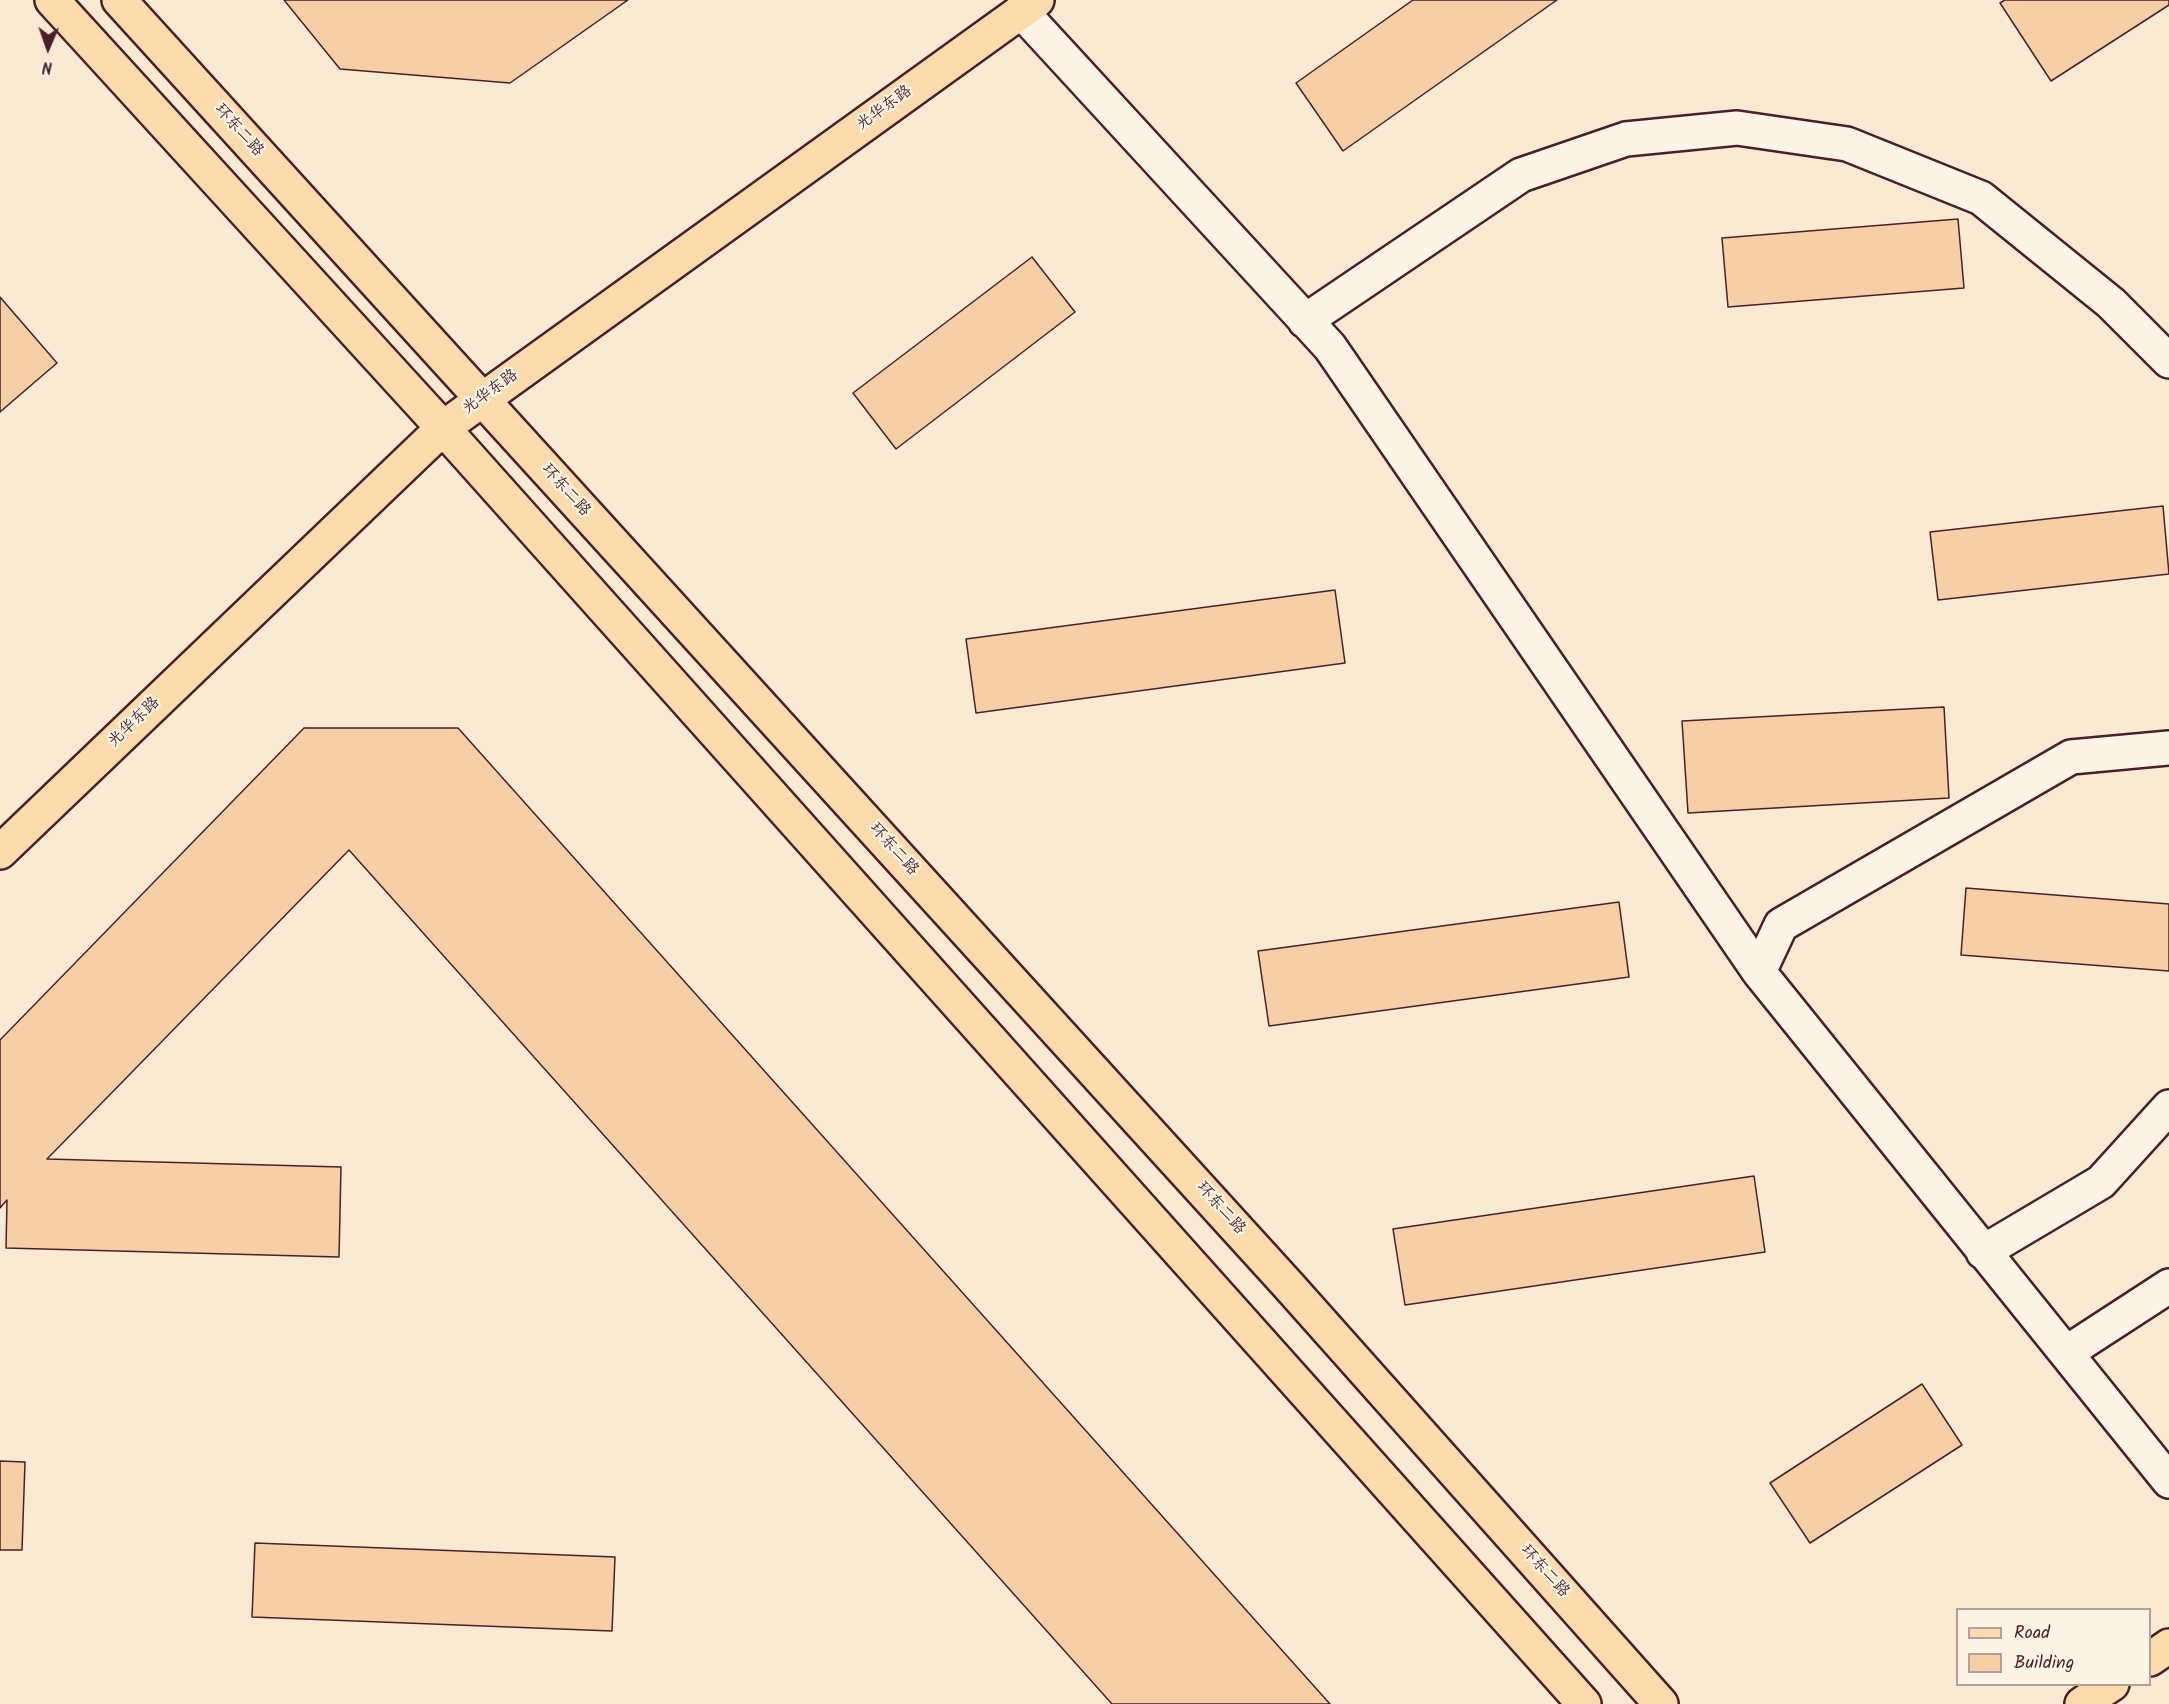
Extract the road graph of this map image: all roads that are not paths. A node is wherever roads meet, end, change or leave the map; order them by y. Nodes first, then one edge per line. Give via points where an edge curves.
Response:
1 (52, 0) edge
2 (119, 0) edge
3 (1029, 5) edge
4 (1305, 321) junction
5 (2169, 361) edge
6 (483, 400) junction
7 (442, 428) junction
8 (2169, 748) edge
9 (0, 852) edge
10 (1759, 972) junction
11 (2169, 1107) edge
12 (1983, 1252) junction
13 (2169, 1286) edge
14 (2066, 1353) junction
15 (2169, 1481) edge
16 (2169, 1646) edge
17 (2151, 1658) edge
18 (2109, 1686) edge
19 (1584, 1704) edge
20 (1661, 1704) edge
21 (2082, 1704) edge

1 - 7 main road
2 - 6 main road, 环东二路
3 - 4 street
3 - 6 main road, 光华东路
4 - 5 street via 1521,175 1626,139 1737,128 1847,144 1981,198 2111,303
4 - 10 street via 1330,347
6 - 7 main road, 光华东路
6 - 20 main road, 环东二路 via 1289,1286
7 - 9 main road, 光华东路
7 - 19 main road
8 - 10 street via 2072,757 1781,925
10 - 12 street
11 - 12 street via 2101,1182
12 - 14 street
13 - 14 street
14 - 15 street
16 - 17 main road
18 - 21 main road

